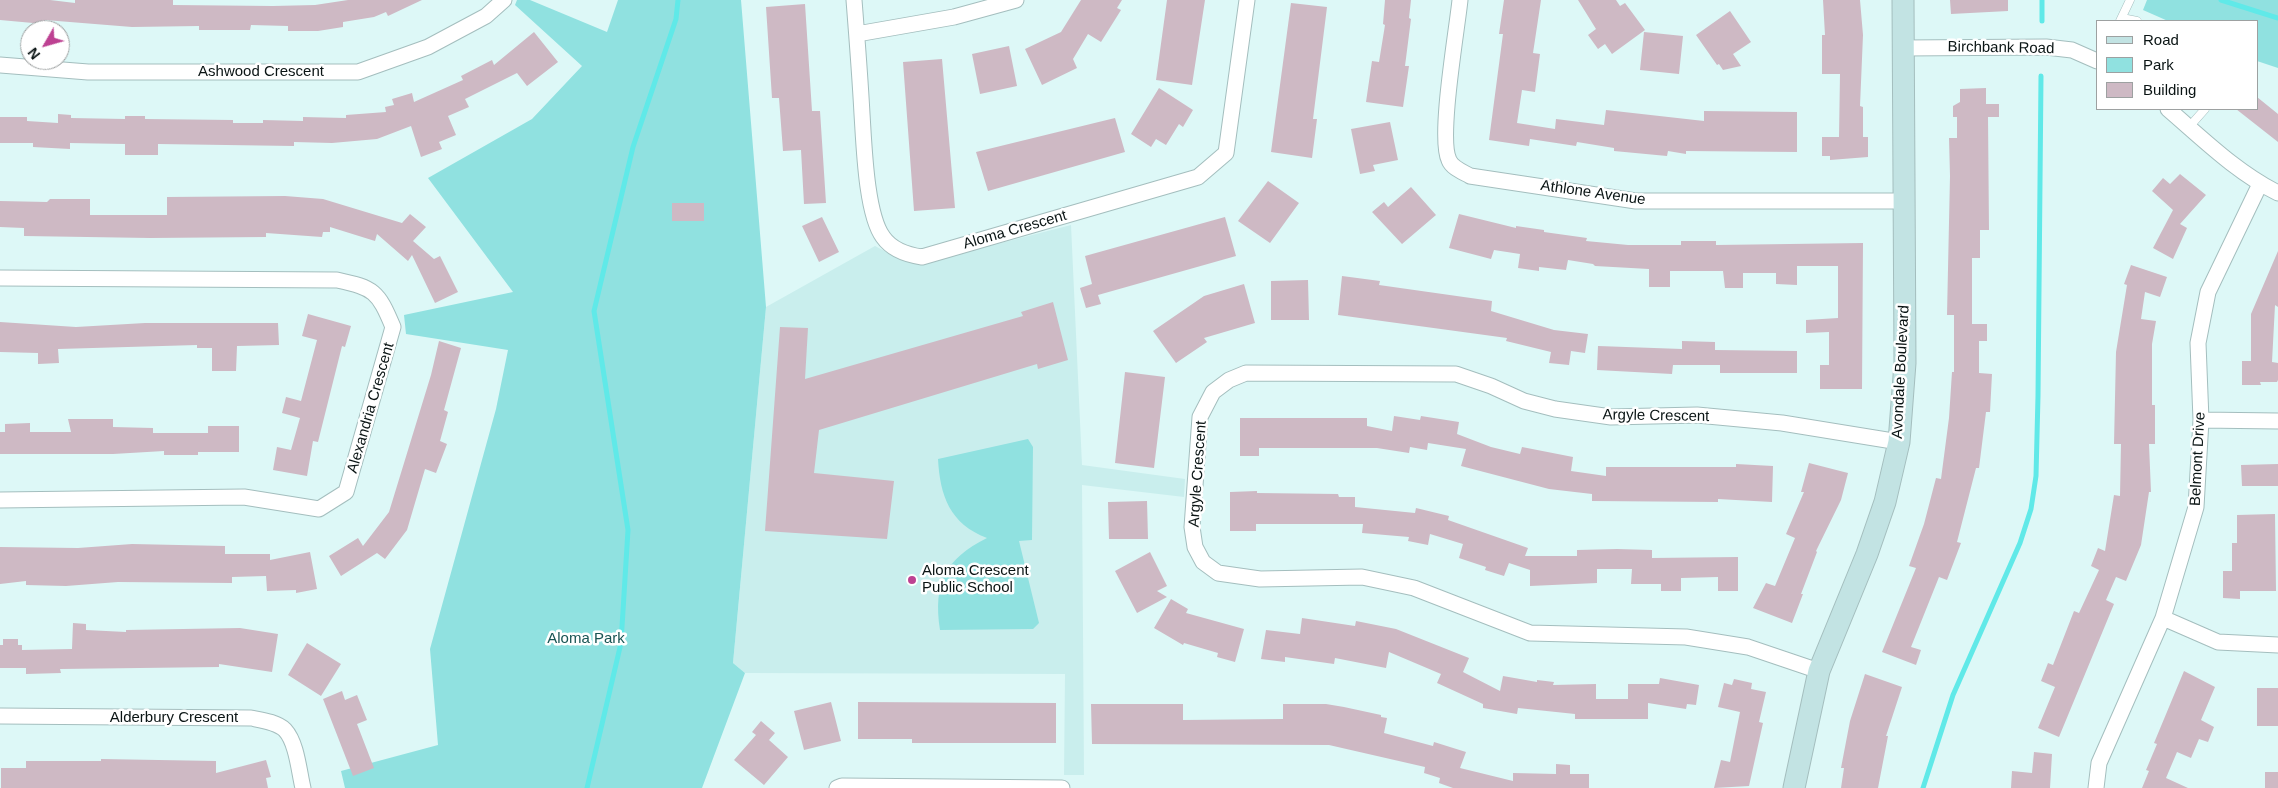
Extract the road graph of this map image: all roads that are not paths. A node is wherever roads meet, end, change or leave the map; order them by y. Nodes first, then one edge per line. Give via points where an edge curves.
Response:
1 (504, 0) edge
2 (854, 0) edge
3 (1016, 0) edge
4 (1247, 0) edge
5 (1460, 0) edge
6 (1903, 0) edge
7 (2130, 0) edge
8 (2121, 20) edge
9 (857, 34) junction
10 (1904, 48) junction
11 (2096, 61) edge
12 (0, 65) edge
13 (2169, 110) edge
14 (2204, 110) edge
15 (2189, 127) junction
16 (2260, 184) junction
17 (2278, 193) edge
18 (1904, 201) junction
19 (0, 278) edge
20 (2201, 420) junction
21 (2278, 421) edge
22 (1899, 442) junction
23 (0, 500) edge
24 (2163, 618) junction
25 (2278, 644) edge
26 (1819, 671) junction
27 (0, 716) edge
28 (303, 788) edge
29 (836, 788) edge
30 (1062, 788) edge
31 (1794, 788) edge
32 (2096, 788) edge

1 - 12 street, Ashwood Crescent via 486,16 428,47 358,72 88,72
2 - 9 street, Aloma Crescent
3 - 9 street via 954,17
4 - 9 street, Aloma Crescent via 1226,153 1214,165 1198,177 922,257 908,255 895,248 883,238 876,226 867,180
5 - 18 street, Athlone Avenue via 1446,115 1446,143 1449,160 1470,176 1636,201
6 - 10 street, Avondale Boulevard
7 - 8 lane
10 - 11 street, Birchbank Road via 2046,47 2072,50
10 - 18 street, Avondale Boulevard
13 - 15 street
14 - 15 lane
15 - 16 street via 2227,161
16 - 17 street
16 - 20 street, Belmont Drive via 2208,292 2198,343
18 - 22 street, Avondale Boulevard via 1905,363
19 - 23 street, Alexandria Crescent via 337,280 372,290 385,306 393,327 349,485 346,492 319,510 244,497
20 - 21 street
20 - 24 street, Belmont Drive via 2196,507
22 - 26 street, Avondale Boulevard via 1879,520
22 - 26 street, Argyle Crescent via 1726,417 1611,417 1555,409 1524,401 1456,374 1246,374 1229,380 1213,392 1200,417 1192,527 1199,555 1218,574 1260,579 1362,577 1414,588 1530,633 1686,636 1748,647
24 - 25 street via 2218,642
24 - 32 street, Belmont Drive via 2099,763
26 - 31 street, Avondale Boulevard
27 - 28 street, Alderbury Crescent via 260,720 285,730 292,743
29 - 30 street

